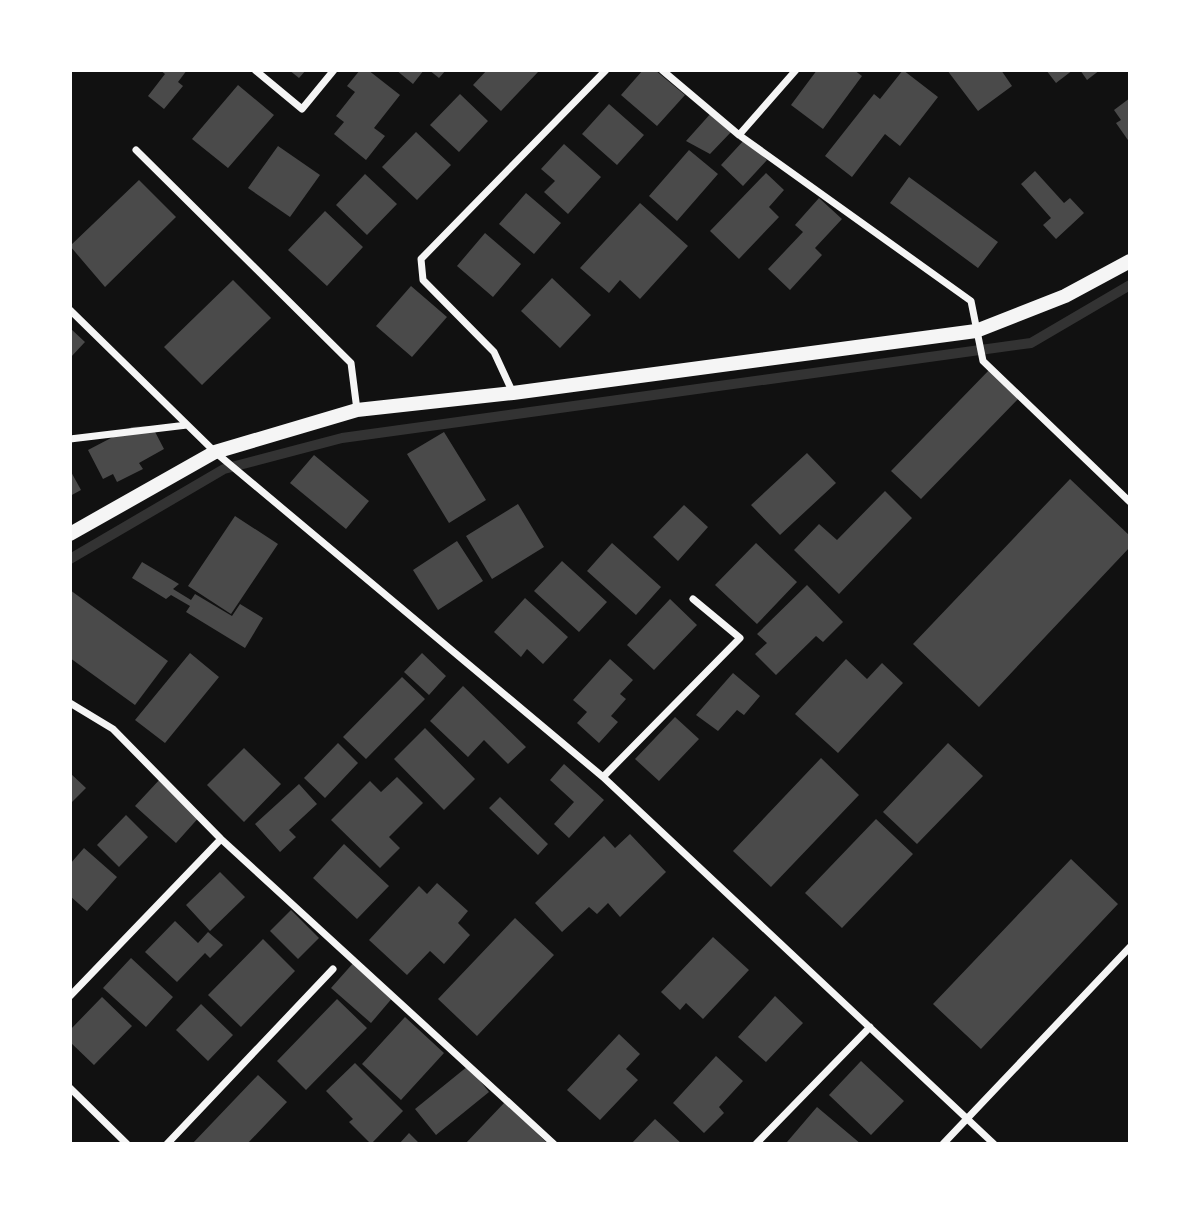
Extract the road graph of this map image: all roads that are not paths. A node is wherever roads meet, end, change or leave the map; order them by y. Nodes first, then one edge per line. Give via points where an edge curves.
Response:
1 (255, 70) edge
2 (334, 70) edge
3 (606, 70) edge
4 (662, 70) edge
5 (796, 70) edge
6 (739, 135) junction
7 (136, 150) dead end
8 (1130, 261) edge
9 (70, 310) edge
10 (976, 331) junction
11 (513, 393) junction
12 (357, 410) junction
13 (187, 425) junction
14 (70, 439) edge
15 (215, 452) junction
16 (1130, 502) edge
17 (70, 534) edge
18 (694, 599) dead end
19 (70, 703) edge
20 (603, 777) junction
21 (221, 839) junction
22 (1130, 947) edge
23 (333, 969) dead end
24 (70, 996) edge
25 (870, 1027) junction
26 (70, 1088) edge
27 (967, 1119) junction
28 (127, 1144) edge
29 (167, 1144) edge
30 (554, 1144) edge
31 (756, 1144) edge
32 (943, 1144) edge
33 (993, 1144) edge

1 - 2 street via 302,109
3 - 11 street via 421,259 423,280 494,352
4 - 6 street
5 - 6 street
6 - 10 street via 971,301
7 - 12 street via 351,363
8 - 10 main road via 1066,296
9 - 13 street
10 - 11 main road
10 - 16 street via 983,360
11 - 12 main road
12 - 15 main road
13 - 14 street
13 - 15 street
15 - 17 main road
15 - 20 street
18 - 20 street via 740,638
19 - 21 street via 113,729
20 - 25 street
21 - 24 street
21 - 30 street
22 - 27 street
23 - 29 street
25 - 27 street
25 - 31 street
26 - 28 street
27 - 32 street
27 - 33 street

